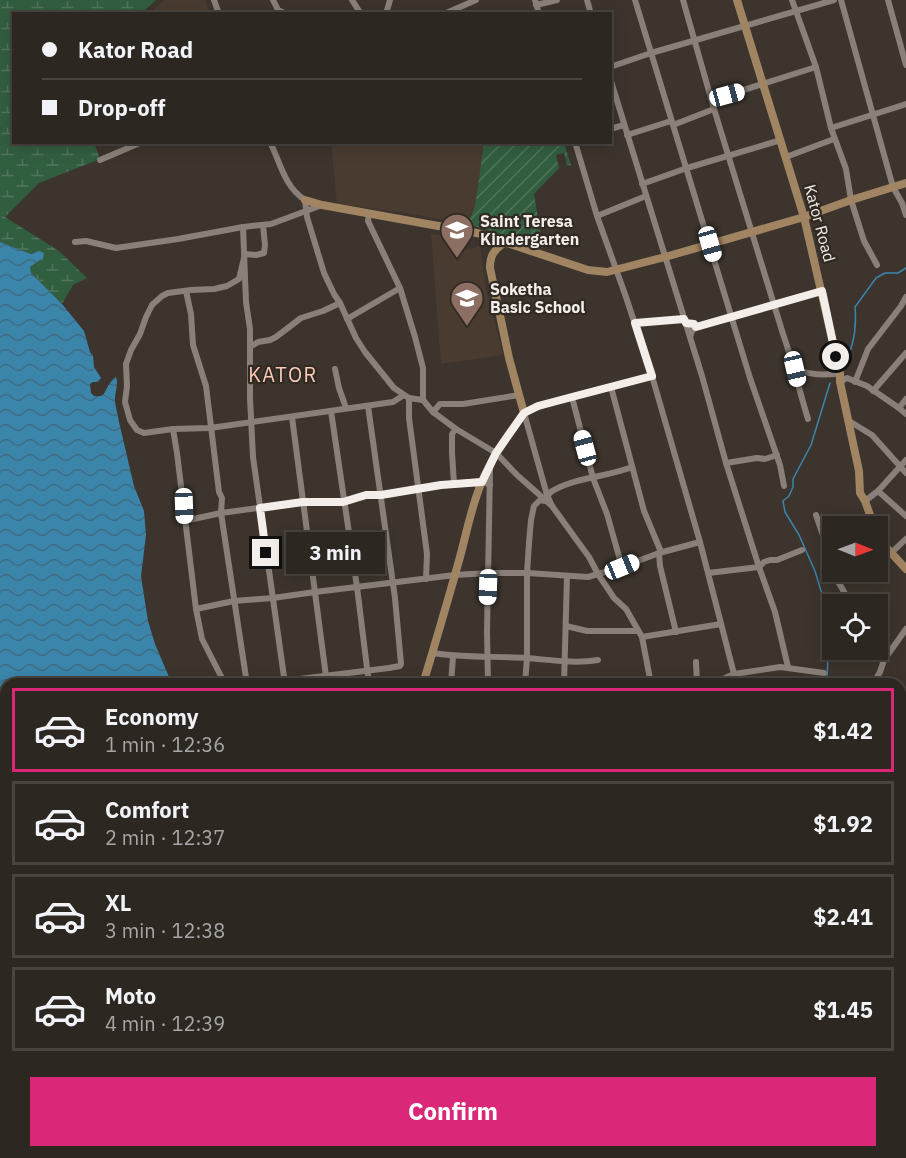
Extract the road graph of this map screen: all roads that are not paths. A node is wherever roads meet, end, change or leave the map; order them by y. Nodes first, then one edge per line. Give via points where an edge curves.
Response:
1 (273, 0) edge
2 (476, 0) edge
3 (557, 0) edge
4 (635, 0) edge
5 (683, 0) edge
6 (737, 0) edge
7 (792, 0) edge
8 (834, 0) edge
9 (841, 0) edge
10 (888, 0) edge
11 (536, 3) edge
12 (796, 11) junction
13 (282, 12) edge
14 (449, 12) edge
15 (745, 26) junction
16 (696, 40) junction
17 (903, 41) edge
18 (651, 53) junction
19 (906, 65) edge
20 (612, 66) edge
21 (816, 67) junction
22 (612, 85) edge
23 (762, 85) junction
24 (712, 100) junction
25 (906, 104) edge
26 (714, 109) junction
27 (872, 115) junction
28 (672, 123) junction
29 (624, 125) junction
30 (612, 128) edge
31 (831, 128) junction
32 (627, 135) junction
33 (834, 139) junction
34 (781, 140) junction
35 (137, 144) edge
36 (271, 144) edge
37 (576, 144) edge
38 (729, 156) junction
39 (786, 157) junction
40 (100, 160) dead end
41 (687, 168) junction
42 (906, 183) edge
43 (642, 184) junction
44 (893, 187) junction
45 (646, 196) junction
46 (305, 200) junction
47 (851, 200) junction
48 (322, 205) junction
49 (305, 212) junction
50 (369, 213) junction
51 (906, 215) edge
52 (597, 216) junction
53 (804, 217) junction
54 (263, 225) junction
55 (243, 227) junction
56 (752, 232) junction
57 (75, 242) dead end
58 (504, 243) junction
59 (710, 244) junction
60 (245, 254) junction
61 (665, 257) junction
62 (877, 265) dead end
63 (616, 269) junction
64 (400, 288) junction
65 (186, 291) junction
66 (822, 291) junction
67 (906, 297) edge
68 (340, 303) junction
69 (774, 304) junction
70 (731, 317) junction
71 (347, 320) junction
72 (685, 321) junction
73 (635, 323) junction
74 (696, 327) junction
75 (690, 338) junction
76 (250, 347) junction
77 (906, 353) edge
78 (335, 369) dead end
79 (795, 369) junction
80 (652, 376) junction
81 (840, 378) junction
82 (855, 382) junction
83 (611, 387) junction
84 (873, 391) junction
85 (519, 395) junction
86 (407, 397) junction
87 (572, 397) junction
88 (906, 399) edge
89 (423, 400) junction
90 (368, 406) junction
91 (346, 408) junction
92 (899, 408) junction
93 (331, 411) junction
94 (433, 412) junction
95 (524, 413) junction
96 (906, 414) edge
97 (292, 417) junction
98 (808, 418) dead end
99 (849, 421) junction
100 (252, 422) junction
101 (210, 428) junction
102 (172, 429) junction
103 (456, 429) junction
104 (496, 453) junction
105 (777, 455) junction
106 (906, 460) edge
107 (726, 463) junction
108 (900, 466) junction
109 (632, 468) junction
110 (906, 473) edge
111 (593, 478) junction
112 (454, 484) junction
113 (486, 484) junction
114 (784, 486) dead end
115 (419, 488) junction
116 (878, 491) junction
117 (381, 495) junction
118 (546, 498) junction
119 (865, 501) junction
120 (303, 502) junction
121 (343, 502) junction
122 (260, 508) junction
123 (221, 513) junction
124 (816, 515) dead end
125 (870, 516) edge
126 (906, 516) edge
127 (184, 520) junction
128 (906, 539) edge
129 (700, 542) junction
130 (802, 550) dead end
131 (888, 550) edge
132 (660, 552) junction
133 (891, 553) junction
134 (622, 567) junction
135 (759, 567) junction
136 (906, 569) edge
137 (488, 573) junction
138 (527, 573) junction
139 (708, 573) junction
140 (598, 574) junction
141 (455, 575) junction
142 (567, 576) junction
143 (426, 579) junction
144 (393, 582) junction
145 (357, 587) junction
146 (315, 592) junction
147 (845, 594) edge
148 (273, 598) junction
149 (234, 601) junction
150 (196, 609) junction
151 (721, 624) junction
152 (566, 626) junction
153 (906, 629) edge
154 (676, 632) junction
155 (640, 634) junction
156 (433, 652) junction
157 (888, 654) edge
158 (453, 656) junction
159 (487, 657) junction
160 (527, 658) junction
161 (598, 660) dead end
162 (884, 660) edge
163 (565, 661) junction
164 (696, 662) dead end
165 (788, 667) junction
166 (367, 670) junction
167 (824, 673) dead end
168 (734, 674) junction
169 (326, 675) junction
170 (222, 678) edge
171 (246, 678) edge
172 (284, 678) edge
173 (308, 678) edge
174 (326, 678) edge
175 (368, 678) edge
176 (425, 678) edge
177 (451, 678) edge
178 (488, 678) edge
179 (525, 678) edge
180 (564, 678) edge
181 (650, 678) edge
182 (697, 678) edge
183 (725, 678) edge
184 (877, 678) edge

1 - 13 street
2 - 14 street
3 - 11 street
4 - 18 street
5 - 16 street
6 - 15 street, Kator Road
7 - 12 street
8 - 12 street
9 - 27 street
10 - 17 street
12 - 15 street
12 - 21 street
15 - 16 street
15 - 23 street, Kator Road
16 - 18 street
16 - 24 street
17 - 19 street
18 - 20 street
18 - 28 street
21 - 23 street
21 - 31 street
22 - 29 street
23 - 24 street
23 - 34 street, Kator Road
24 - 26 street
25 - 27 street
26 - 28 street
26 - 38 street
27 - 31 street
27 - 44 street
28 - 32 street
28 - 41 street
29 - 30 street
29 - 32 street
31 - 33 street
32 - 43 street
33 - 39 street
33 - 47 street via 846,169
34 - 38 street
34 - 39 street, Kator Road
35 - 40 street
36 - 46 street via 288,184
37 - 52 street
38 - 41 street
38 - 56 street
39 - 53 street, Kator Road
41 - 43 street
41 - 59 street
42 - 44 street
43 - 45 street
44 - 47 street
44 - 51 street
45 - 52 street
45 - 61 street
46 - 48 street
46 - 49 street
47 - 53 street
47 - 62 street via 864,242
48 - 49 street
48 - 50 street
49 - 54 street
49 - 68 street via 324,273
50 - 58 street via 477,233
50 - 64 street via 368,221
52 - 63 street
53 - 56 street
53 - 66 street, Kator Road
54 - 55 street
54 - 60 street via 264,253
55 - 57 street via 116,248
55 - 60 street
56 - 59 street
56 - 69 street
58 - 63 street via 588,270
58 - 85 street via 494,249 490,268
59 - 61 street
59 - 70 street
60 - 65 street via 239,279 222,288
60 - 76 street
61 - 63 street
61 - 72 street
63 - 73 street
64 - 71 street
64 - 89 street via 423,368
65 - 101 street via 193,345 206,386
65 - 102 street via 168,293 155,301 126,367 125,402 134,427 144,433
66 - 69 street
66 - 81 street, Kator Road
67 - 82 street via 868,349
68 - 71 street
68 - 76 street via 301,318 276,337
69 - 70 street
69 - 79 street
70 - 74 street
70 - 105 street
71 - 86 street via 365,352 394,388
72 - 73 street
72 - 74 street
72 - 75 street
73 - 80 street
74 - 75 street
75 - 107 street
76 - 100 street
77 - 84 street
78 - 91 street
79 - 81 street
79 - 98 street
80 - 83 street
80 - 129 street
81 - 82 street
81 - 99 street, Kator Road
82 - 84 street
83 - 87 street
83 - 109 street
84 - 92 street
85 - 94 street via 440,404
85 - 95 street
86 - 89 street
86 - 90 street
86 - 115 street
87 - 95 street
87 - 111 street
88 - 92 street
89 - 94 street
90 - 91 street
90 - 117 street
91 - 93 street
92 - 96 street
93 - 97 street
93 - 121 street
94 - 103 street
95 - 104 street
95 - 118 street
97 - 100 street
97 - 120 street
99 - 108 street via 872,435
99 - 119 street, Kator Road via 860,493
100 - 101 street
100 - 122 street
101 - 102 street
101 - 123 street
102 - 127 street
103 - 104 street
103 - 112 street via 452,434
104 - 113 street
104 - 118 street
105 - 107 street
105 - 114 street
106 - 108 street
107 - 135 street
108 - 110 street
108 - 116 street
109 - 111 street
109 - 132 street
111 - 118 street via 553,490
111 - 134 street
112 - 113 street
112 - 115 street
113 - 137 street
113 - 141 street via 473,505
115 - 117 street
115 - 143 street via 428,554
116 - 119 street
116 - 126 street
117 - 121 street
117 - 144 street
118 - 138 street via 534,506
118 - 140 street
119 - 125 street, Kator Road
120 - 121 street
120 - 122 street
120 - 146 street
121 - 145 street
122 - 123 street
122 - 148 street
123 - 127 street
123 - 149 street
124 - 147 street via 827,547 824,551
127 - 150 street
128 - 133 street
129 - 132 street
129 - 139 street
130 - 135 street
131 - 133 street
132 - 134 street
132 - 154 street
133 - 136 street
134 - 140 street
135 - 139 street
135 - 165 street
137 - 138 street
137 - 141 street
137 - 159 street
138 - 142 street
138 - 160 street
139 - 151 street
140 - 142 street
140 - 155 street
141 - 143 street
141 - 156 street
142 - 152 street
143 - 144 street
144 - 145 street
144 - 166 street via 401,664
145 - 146 street
145 - 166 street
146 - 148 street
146 - 169 street
148 - 149 street
148 - 172 street
149 - 150 street
149 - 171 street
150 - 170 street via 202,639
151 - 154 street
151 - 168 street
152 - 155 street
152 - 163 street
153 - 157 street
154 - 155 street
155 - 181 street
156 - 158 street
156 - 176 street
158 - 159 street
158 - 177 street
159 - 160 street
159 - 178 street
160 - 163 street
160 - 179 street
161 - 163 street
162 - 184 street
163 - 180 street
164 - 182 street
165 - 167 street
165 - 168 street
166 - 169 street
166 - 175 street
168 - 183 street
169 - 173 street
169 - 174 street

